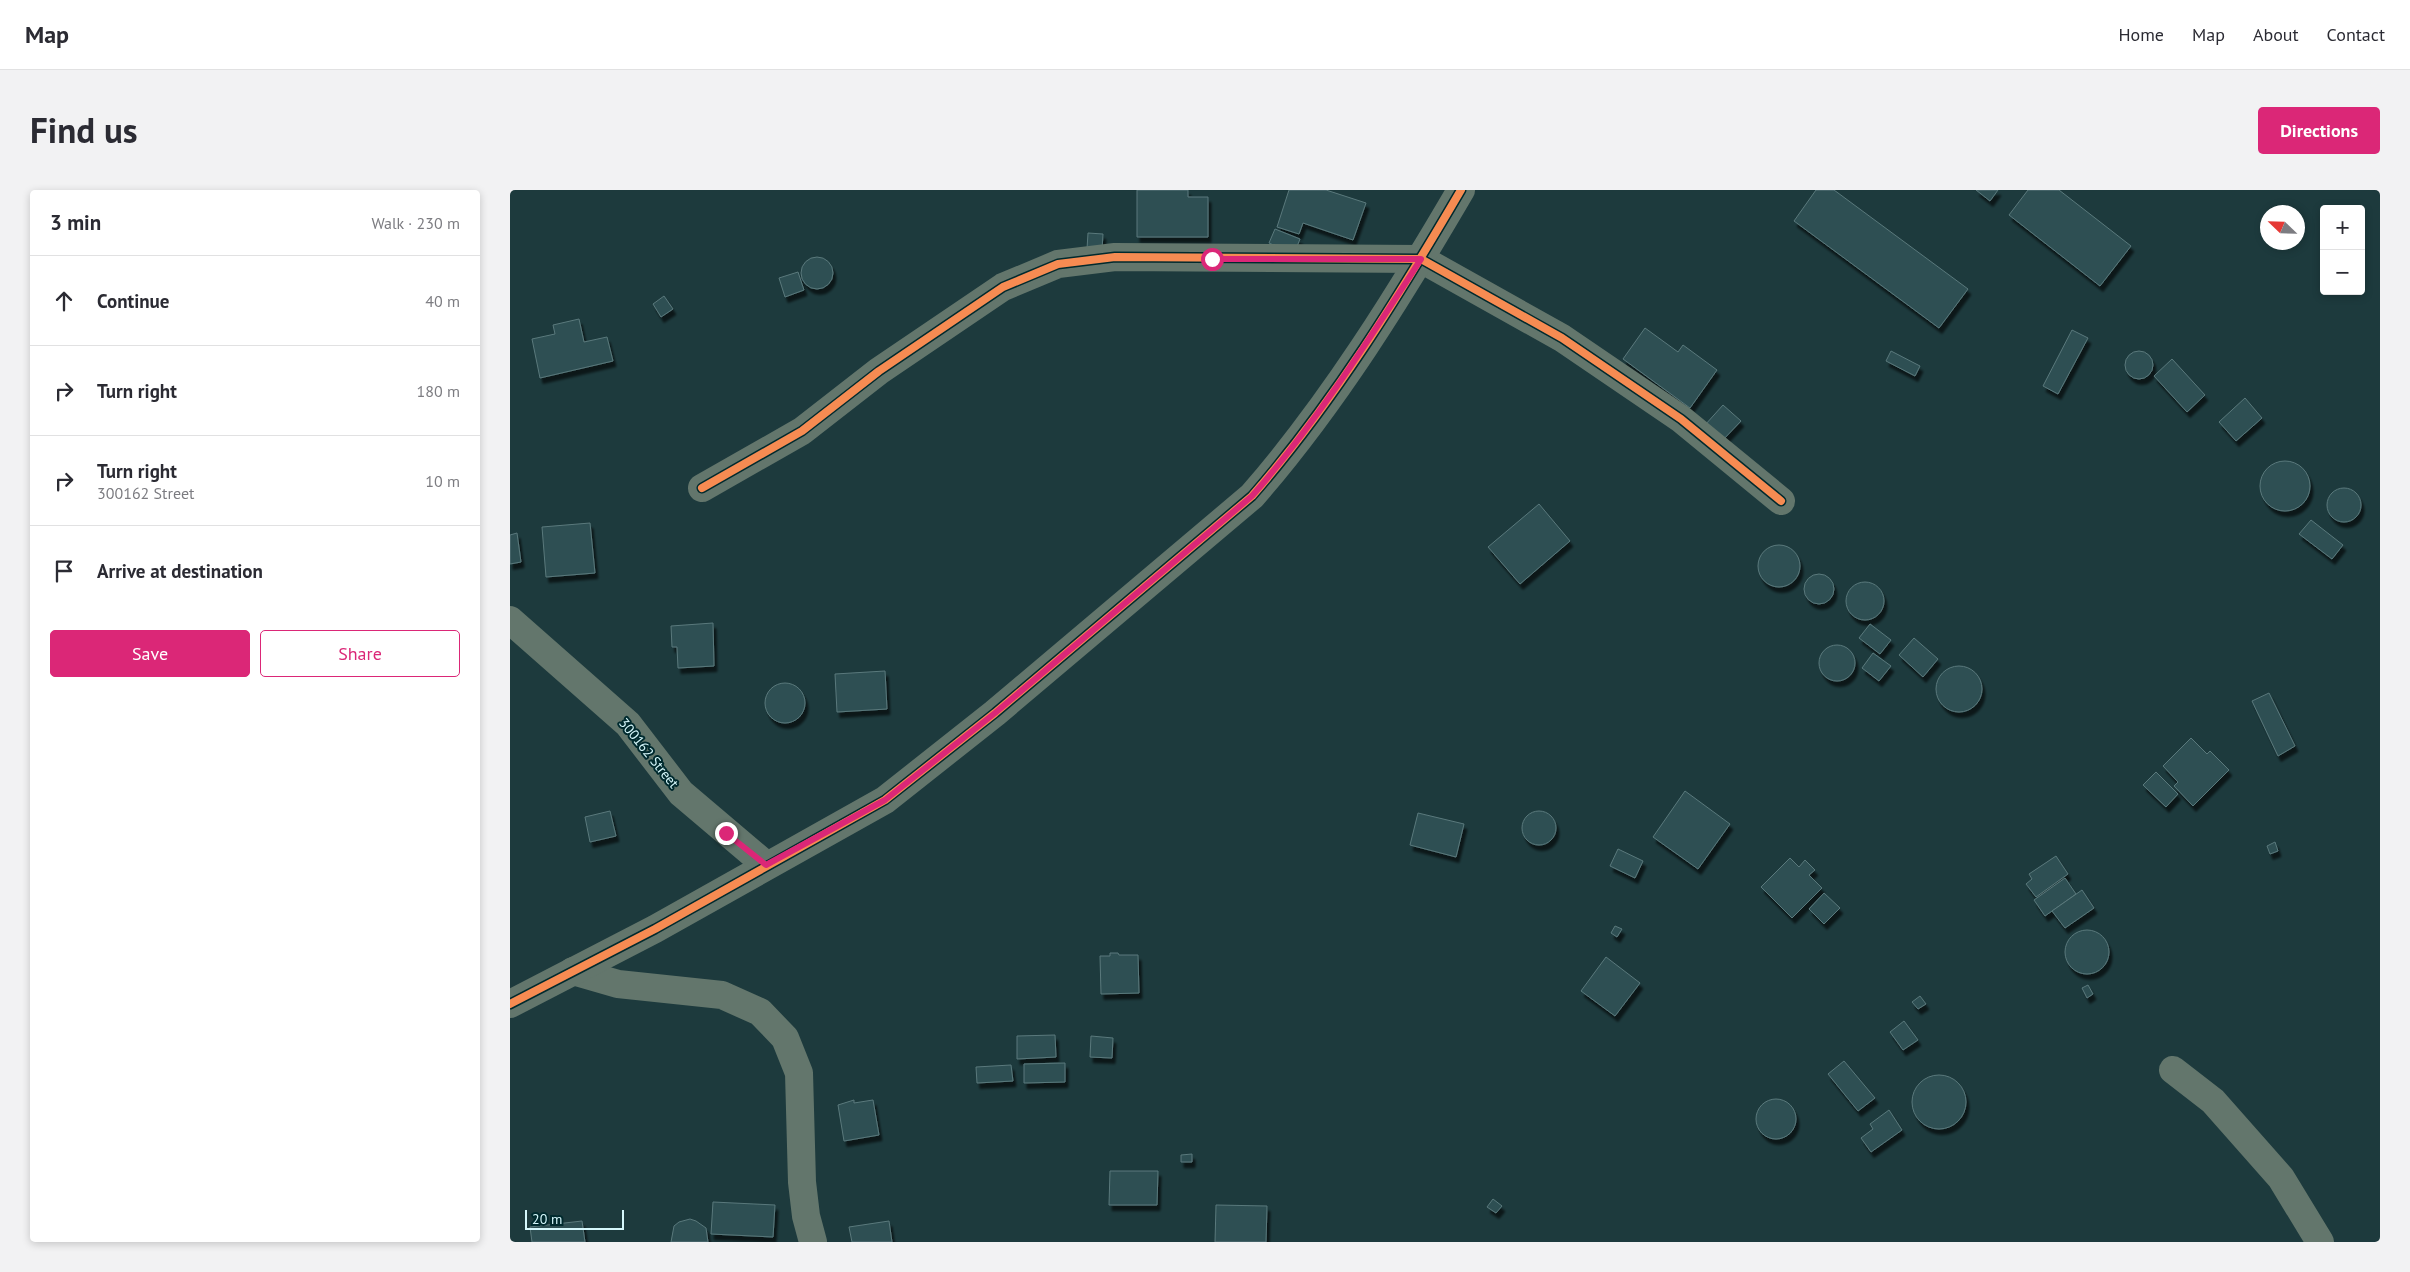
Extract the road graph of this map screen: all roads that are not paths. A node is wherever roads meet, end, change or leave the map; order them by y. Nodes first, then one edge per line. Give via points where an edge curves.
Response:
1 (1461, 190) edge
2 (1421, 259) junction
3 (702, 488) dead end
4 (1782, 501) dead end
5 (510, 620) edge
6 (766, 865) junction
7 (573, 971) junction
8 (510, 1004) edge
9 (2173, 1070) dead end
10 (813, 1242) edge
11 (2320, 1242) edge

1 - 2 street
2 - 3 street via 1115,257 1058,264 1003,287 879,371 802,431
2 - 4 street via 1562,338 1681,419
2 - 6 street via 1353,364 1287,457 1252,496 995,713 885,800
5 - 6 street, 300162 Street via 628,724 682,793
6 - 7 street via 655,929
7 - 8 street
7 - 10 street via 618,984 722,995 760,1012 785,1038 799,1073 802,1182
9 - 11 street via 2213,1101 2281,1178

